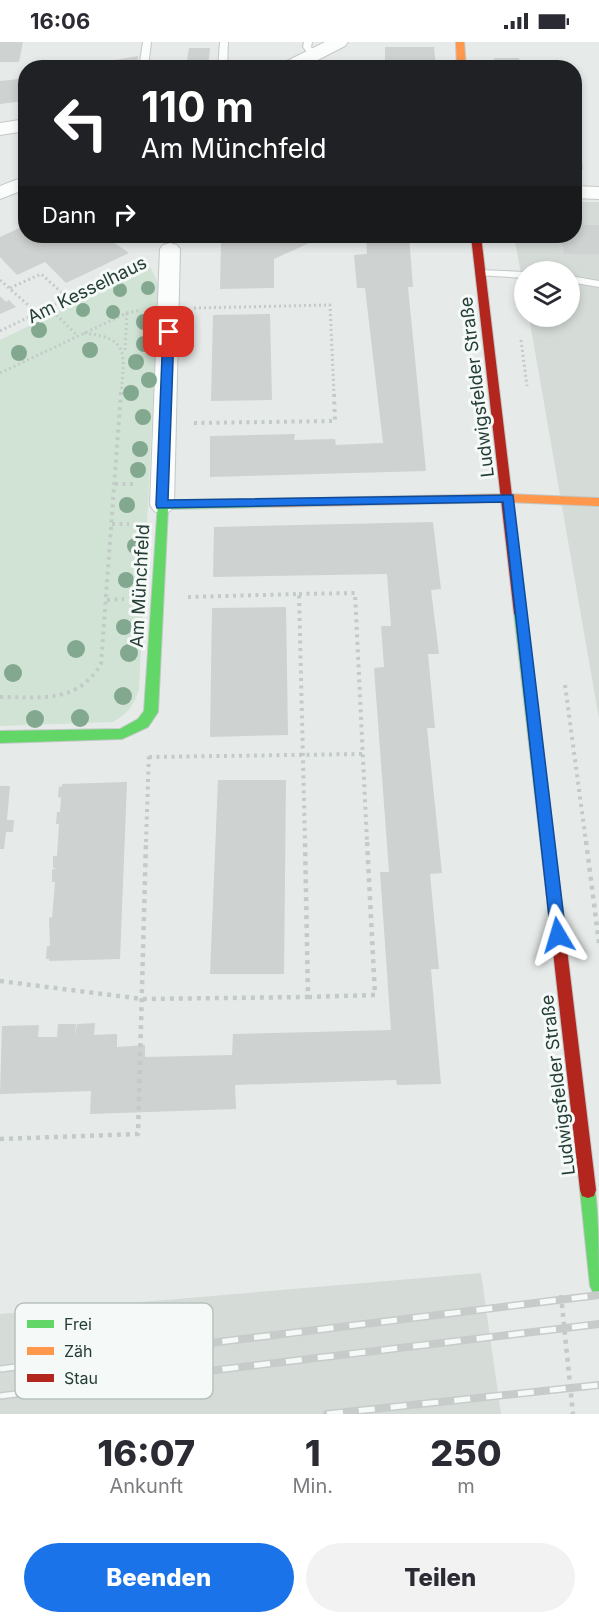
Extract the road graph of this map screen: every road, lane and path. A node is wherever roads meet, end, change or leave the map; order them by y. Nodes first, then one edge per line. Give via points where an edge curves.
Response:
1 (147, 42) edge
2 (224, 42) edge
3 (339, 42) edge
4 (460, 42) edge
5 (311, 49) edge
6 (144, 60) edge
7 (223, 60) edge
8 (297, 60) edge
9 (461, 60) edge
10 (18, 126) edge
11 (0, 129) edge
12 (18, 185) edge
13 (582, 192) edge
14 (0, 193) edge
15 (599, 193) edge
16 (477, 243) edge
17 (170, 249) joint
18 (481, 273) junction
19 (514, 274) edge
20 (0, 280) edge
21 (580, 281) edge
22 (599, 284) edge
23 (10, 288) junction
24 (69, 298) junction
25 (49, 308) junction
26 (170, 309) junction
27 (38, 313) junction
28 (127, 313) junction
29 (0, 332) edge
30 (80, 335) junction
31 (124, 354) junction
32 (0, 373) edge
33 (165, 424) junction
34 (508, 498) junction
35 (599, 501) edge
36 (162, 505) junction
37 (300, 594) junction
38 (157, 598) junction
39 (106, 600) junction
40 (565, 678) dead end
41 (1, 697) edge
42 (0, 707) edge
43 (151, 712) junction
44 (0, 737) edge
45 (363, 754) junction
46 (303, 755) junction
47 (149, 757) junction
48 (599, 943) edge
49 (0, 981) edge
50 (308, 997) junction
51 (142, 999) junction
52 (0, 1139) edge
53 (599, 1286) edge

1 - 6 lane
2 - 7 lane
3 - 5 street
4 - 9 street
5 - 8 street
10 - 11 street
12 - 14 street
13 - 15 street
16 - 18 street, Ludwigsfelder Straße
17 - 24 path, Am Kesselhaus
17 - 26 street, Am Kesselhaus
18 - 19 lane
18 - 34 street, Ludwigsfelder Straße
20 - 23 path
21 - 22 lane
23 - 24 path via 41,274
23 - 27 path
24 - 25 path, Am Kesselhaus
25 - 27 path, Am Kesselhaus
25 - 30 path
26 - 28 path
26 - 33 street, Am Kesselhaus
26 - 33 path via 330,305 335,421
27 - 29 path, Am Kesselhaus
28 - 30 path
28 - 31 path
30 - 31 path via 112,338 122,345
30 - 32 path
31 - 39 path
33 - 36 street, Am Kesselhaus
34 - 35 street, Am Münchfeld
34 - 36 street, Am Münchfeld
34 - 53 street, Ludwigsfelder Straße
36 - 38 street, Am Münchfeld
37 - 38 path
37 - 45 path via 355,593
37 - 46 path
38 - 39 path
38 - 43 street, Am Münchfeld
39 - 41 path via 101,664 95,679 80,690 60,696
40 - 48 path
41 - 42 path
43 - 44 street via 143,723 122,734
43 - 47 path
45 - 46 path
45 - 50 path via 375,996
46 - 47 path
46 - 50 path
47 - 51 path
49 - 51 path
50 - 51 path
51 - 52 path via 138,1134

